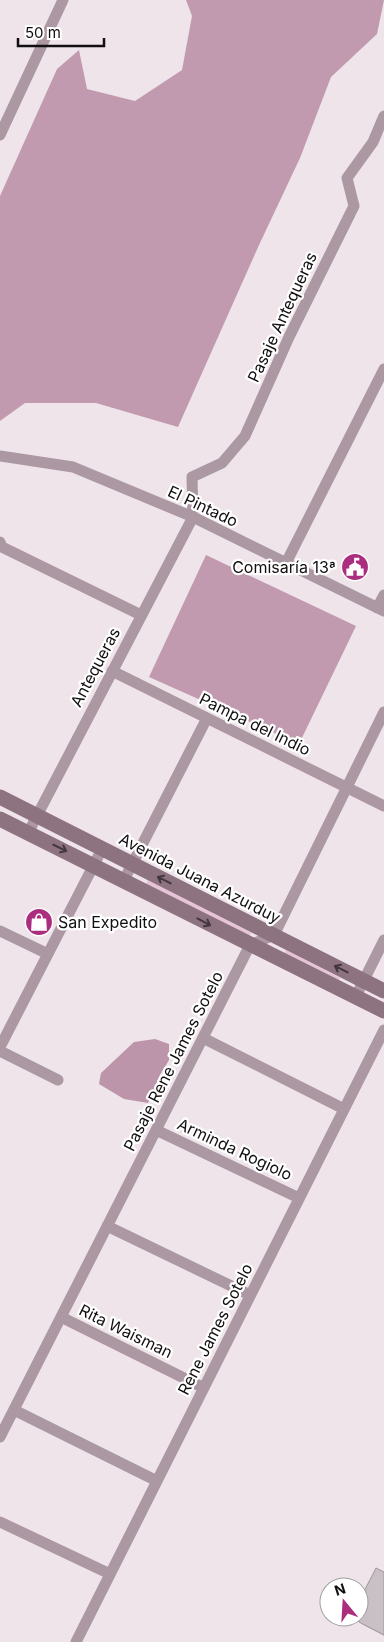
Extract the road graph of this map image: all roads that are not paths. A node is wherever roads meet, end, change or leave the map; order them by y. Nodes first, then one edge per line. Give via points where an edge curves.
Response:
1 (63, 0) edge
2 (384, 116) edge
3 (0, 135) edge
4 (384, 369) edge
5 (373, 391) junction
6 (384, 396) edge
7 (0, 456) edge
8 (193, 517) junction
9 (1, 544) edge
10 (286, 563) junction
11 (384, 595) edge
12 (381, 609) edge
13 (141, 615) junction
14 (112, 671) junction
15 (384, 712) edge
16 (207, 718) junction
17 (348, 789) junction
18 (0, 797) edge
19 (384, 806) edge
20 (36, 814) junction
21 (0, 819) edge
22 (28, 833) junction
23 (102, 849) junction
24 (132, 864) junction
25 (94, 865) junction
26 (124, 880) junction
27 (0, 931) edge
28 (274, 935) junction
29 (384, 940) edge
30 (250, 945) junction
31 (48, 954) junction
32 (364, 981) junction
33 (384, 991) edge
34 (355, 998) junction
35 (384, 1011) edge
36 (384, 1030) edge
37 (203, 1038) junction
38 (0, 1049) edge
39 (58, 1080) dead end
40 (344, 1109) junction
41 (156, 1130) junction
42 (299, 1198) junction
43 (107, 1226) junction
44 (250, 1295) junction
45 (61, 1317) junction
46 (204, 1388) junction
47 (14, 1410) junction
48 (0, 1437) edge
49 (157, 1481) junction
50 (0, 1522) edge
51 (110, 1574) junction
52 (76, 1642) edge

1 - 3 street
2 - 8 street, Pasaje Antequeras via 373,142 347,178 354,206 245,436 222,463 192,477
4 - 5 street
5 - 6 street
5 - 10 street
7 - 8 street, El Pintado via 73,468
8 - 10 street, El Pintado
8 - 13 street, Antequeras
9 - 13 street
10 - 12 street, El Pintado
11 - 12 street
13 - 14 street, Antequeras
14 - 16 street, Pampa del Indio
14 - 20 street, Antequeras
15 - 17 street
16 - 17 street, Pampa del Indio
16 - 24 street
17 - 19 street, Pampa del Indio
17 - 28 street
18 - 20 main road, Avenida Juana Azurduy
20 - 22 street, Antequeras
20 - 23 main road, Avenida Juana Azurduy
21 - 22 main road
22 -> 25 main road
23 - 24 main road, Avenida Juana Azurduy
23 - 25 street
24 - 26 street
28 -> 24 main road, Avenida Juana Azurduy
25 - 26 main road
25 - 31 street
26 -> 30 main road
27 - 31 street
28 - 30 street
32 -> 28 main road, Avenida Juana Azurduy
29 - 32 street
30 - 34 main road
30 - 37 street, Pasaje Rene James Sotelo
31 - 38 street
32 - 33 main road, Avenida Juana Azurduy
32 - 34 street
34 - 35 main road
36 - 40 street, Rene James Sotelo
37 - 40 street
37 - 41 street, Pasaje Rene James Sotelo
38 - 39 street
40 - 42 street, Rene James Sotelo
41 - 42 street, Arminda Rogiolo
41 - 43 street, Pasaje Rene James Sotelo
42 - 44 street, Rene James Sotelo
43 - 44 street
43 - 45 street, Pasaje Rene James Sotelo
44 - 46 street, Rene James Sotelo
45 - 46 street, Rita Waisman
45 - 47 street, Pasaje Rene James Sotelo
46 - 49 street, Rene James Sotelo
47 - 48 street, Pasaje Rene James Sotelo
47 - 49 street
49 - 51 street, Rene James Sotelo
50 - 51 street
51 - 52 street, Rene James Sotelo

